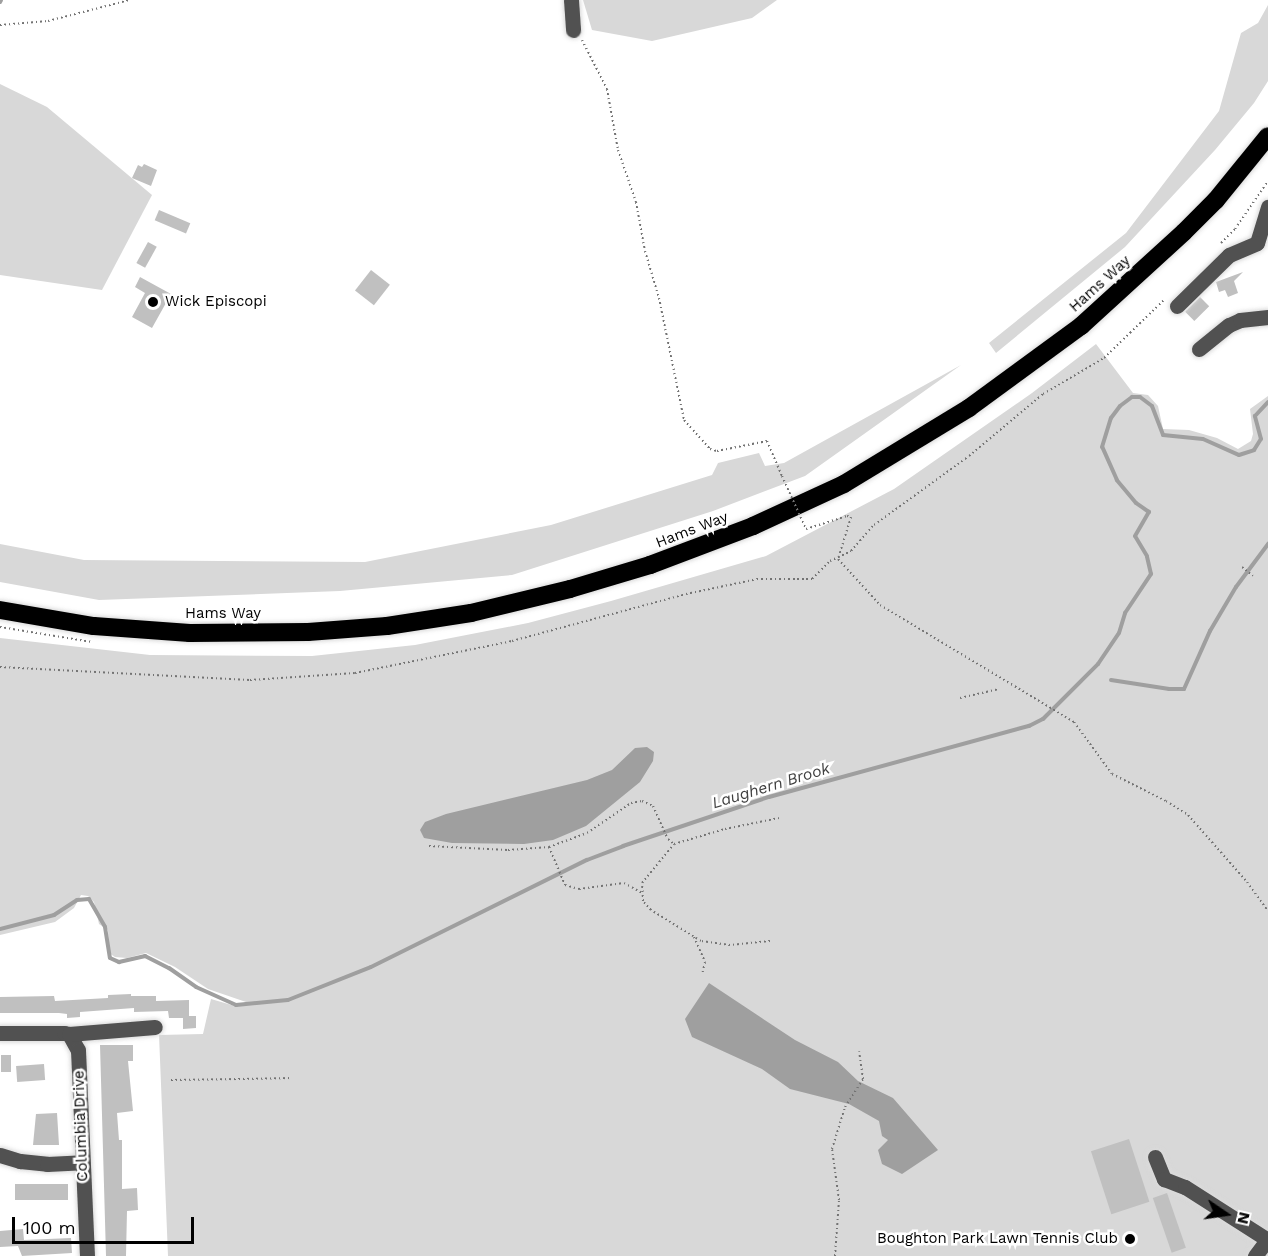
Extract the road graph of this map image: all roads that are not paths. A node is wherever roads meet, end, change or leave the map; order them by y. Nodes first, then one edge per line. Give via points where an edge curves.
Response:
1 (571, 0) edge
2 (573, 30) road end
3 (1268, 136) edge
4 (1268, 207) edge
5 (1262, 247) edge
6 (1173, 300) road end
7 (1268, 317) edge
8 (1199, 349) dead end
9 (0, 610) edge
10 (146, 1032) dead end
11 (0, 1033) edge
12 (69, 1034) junction
13 (0, 1155) edge
14 (1155, 1157) dead end
15 (82, 1162) junction
16 (1268, 1240) edge
17 (87, 1256) edge
18 (1255, 1256) edge

1 - 2 street
3 - 9 highway, Hams Way via 1216,200 1167,248 1081,326 969,408 844,484 753,526 650,565 471,613 320,631 190,633 94,626
4 - 5 street
5 - 6 street via 1229,255
7 - 8 street via 1229,325
10 - 12 street
11 - 12 street
12 - 15 street, Columbia Drive via 78,1050
13 - 15 street via 48,1164
14 - 16 street via 1164,1179 1185,1187
15 - 17 street, Columbia Drive
16 - 18 street

